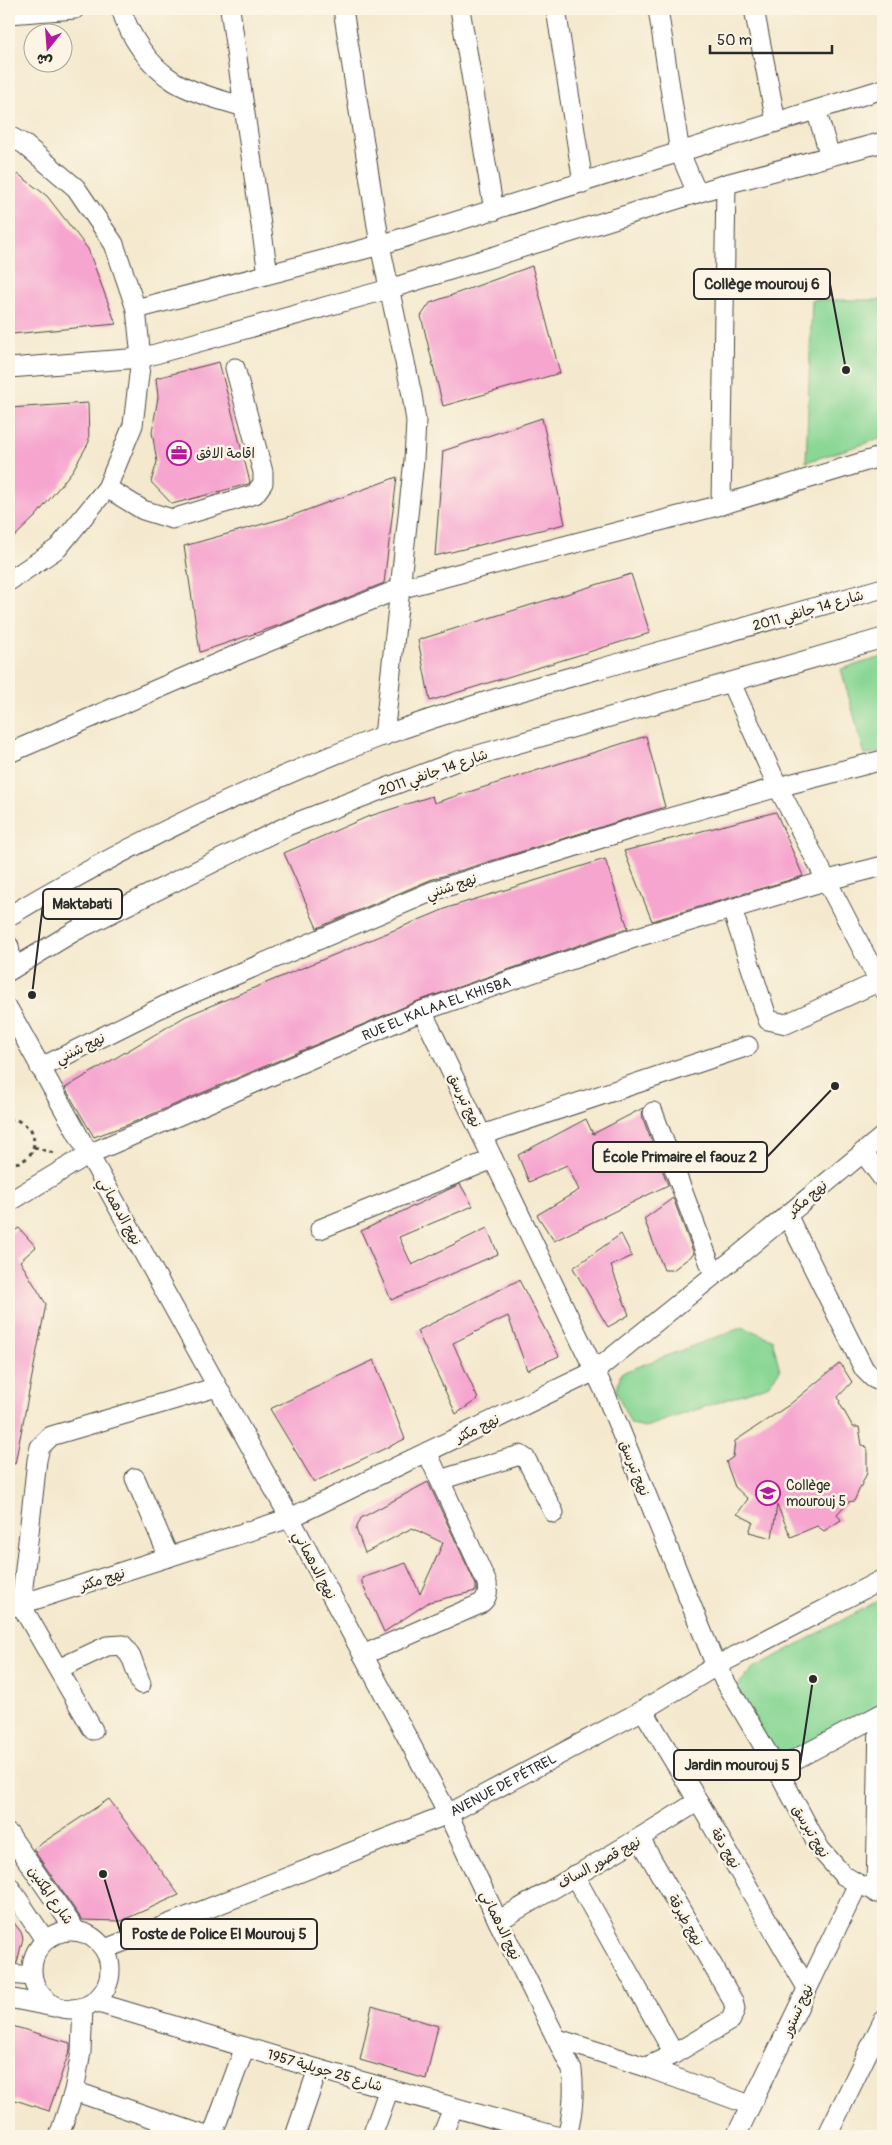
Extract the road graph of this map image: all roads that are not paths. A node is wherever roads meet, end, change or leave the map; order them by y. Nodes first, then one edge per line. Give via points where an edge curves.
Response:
1 (75, 9) edge
2 (121, 9) edge
3 (230, 9) edge
4 (343, 9) edge
5 (460, 9) edge
6 (556, 9) edge
7 (658, 9) edge
8 (754, 9) edge
9 (9, 14) edge
10 (883, 88) edge
11 (244, 107) junction
12 (816, 110) junction
13 (776, 122) junction
14 (9, 136) edge
15 (883, 142) edge
16 (680, 153) junction
17 (830, 156) junction
18 (583, 183) junction
19 (726, 184) junction
20 (697, 193) junction
21 (494, 211) junction
22 (380, 245) junction
23 (268, 274) junction
24 (389, 289) junction
25 (136, 309) junction
26 (141, 358) junction
27 (9, 368) edge
28 (235, 368) dead end
29 (883, 456) edge
30 (107, 488) junction
31 (721, 504) junction
32 (9, 581) edge
33 (883, 588) edge
34 (399, 589) junction
35 (883, 638) edge
36 (731, 683) junction
37 (384, 736) junction
38 (9, 753) edge
39 (883, 760) edge
40 (778, 787) junction
41 (883, 866) edge
42 (828, 880) junction
43 (732, 909) junction
44 (9, 916) edge
45 (9, 946) edge
46 (9, 970) edge
47 (881, 985) edge
48 (9, 1010) edge
49 (422, 1010) junction
50 (748, 1046) dead end
51 (40, 1068) junction
52 (653, 1112) dead end
53 (482, 1135) junction
54 (883, 1136) edge
55 (863, 1152) junction
56 (89, 1154) junction
57 (493, 1159) junction
58 (883, 1179) edge
59 (9, 1202) edge
60 (787, 1215) junction
61 (320, 1229) dead end
62 (714, 1275) junction
63 (595, 1371) junction
64 (883, 1383) edge
65 (218, 1387) junction
66 (427, 1452) junction
67 (135, 1478) dead end
68 (440, 1480) junction
69 (554, 1513) dead end
70 (290, 1518) junction
71 (169, 1557) junction
72 (883, 1579) edge
73 (15, 1607) edge
74 (363, 1655) junction
75 (716, 1666) junction
76 (58, 1669) junction
77 (141, 1684) dead end
78 (643, 1710) junction
79 (881, 1714) edge
80 (94, 1730) dead end
81 (777, 1770) junction
82 (698, 1801) junction
83 (448, 1814) junction
84 (9, 1834) edge
85 (640, 1839) junction
86 (574, 1875) junction
87 (858, 1884) junction
88 (9, 1886) edge
89 (880, 1894) edge
90 (498, 1921) junction
91 (76, 1931) junction
92 (45, 1940) junction
93 (105, 1950) junction
94 (9, 1974) edge
95 (32, 1976) junction
96 (807, 1988) junction
97 (9, 1998) edge
98 (89, 2005) junction
99 (61, 2008) junction
100 (883, 2020) edge
101 (558, 2039) junction
102 (245, 2047) junction
103 (674, 2054) junction
104 (646, 2067) junction
105 (318, 2068) junction
106 (389, 2089) junction
107 (74, 2091) junction
108 (750, 2105) junction
109 (452, 2108) junction
110 (530, 2133) edge
111 (59, 2136) edge
112 (206, 2136) edge
113 (212, 2136) edge
114 (295, 2136) edge
115 (372, 2136) edge
116 (442, 2136) edge
117 (556, 2136) edge
118 (567, 2136) edge
119 (736, 2136) edge
120 (827, 2136) edge

1 - 9 street
2 - 11 street via 127,28 153,64 176,82
3 - 11 street
4 - 22 street
5 - 21 street
6 - 18 street
7 - 16 street
8 - 13 street
10 - 12 street
11 - 23 street
12 - 13 street
12 - 17 street
13 - 16 street
14 - 25 street via 24,144 76,188 114,244
15 - 17 street
16 - 18 street
16 - 20 street
17 - 19 street
18 - 21 street
19 - 20 street
19 - 31 street
20 - 24 street
21 - 22 street
22 - 23 street
22 - 24 street
23 - 25 street
24 - 26 street
24 - 34 street via 416,421
25 - 26 street
26 - 27 street
26 - 30 street via 133,425
28 - 30 street via 263,472 263,483 255,494 172,519 143,510
29 - 31 street
30 - 32 street via 58,548
31 - 34 street
33 - 37 street, شارع 14 جانفي 2011 via 528,689
34 - 37 street
34 - 38 street
35 - 36 street, شارع 14 جانفي 2011
36 - 40 street
36 - 46 street, شارع 14 جانفي 2011 via 454,762 287,826 75,931
37 - 44 street, شارع 14 جانفي 2011 via 290,773 163,831
39 - 40 street, نهج شنني
40 - 42 street
40 - 51 street, نهج شنني via 432,891 172,1002
41 - 42 street, RUE EL KALAA EL KHISBA
42 - 43 street, RUE EL KALAA EL KHISBA
42 - 47 street
43 - 47 street via 768,1020 786,1024
43 - 49 street, RUE EL KALAA EL KHISBA via 634,938
45 - 46 street
48 - 51 street, نهج الدهماني
49 - 53 street, نهج تبرسق
49 - 56 street, RUE EL KALAA EL KHISBA
50 - 53 street
51 - 56 street, نهج الدهماني
52 - 62 street
53 - 57 street, نهج تبرسق
54 - 55 street, نهج مكثر
55 - 58 street
55 - 60 street, نهج مكثر
56 - 59 street, RUE EL KALAA EL KHISBA
56 - 65 street, نهج الدهماني
57 - 61 street
57 - 63 street, نهج تبرسق
60 - 62 street, نهج مكثر
60 - 64 street via 864,1369
62 - 63 street, نهج مكثر
63 - 66 street, نهج مكثر
63 - 75 street, نهج تبرسق
65 - 70 street, نهج الدهماني
65 - 73 street via 50,1436 40,1447 37,1460
66 - 68 street
66 - 70 street, نهج مكثر
67 - 71 street
68 - 69 street via 520,1455 526,1459
68 - 74 street via 486,1584 485,1600
70 - 71 street, نهج مكثر
70 - 74 street, نهج الدهماني
71 - 73 street, نهج مكثر
72 - 75 street, AVENUE DE PÉTREL
73 - 76 street
74 - 83 street, نهج الدهماني
75 - 78 street, AVENUE DE PÉTREL
75 - 81 street, نهج تبرسق
76 - 77 street via 107,1646 123,1645
76 - 80 street
78 - 82 street, نهج دقة
78 - 83 street, AVENUE DE PÉTREL
79 - 81 street
79 - 89 street
81 - 87 street, نهج تبرسق via 820,1849 838,1870
82 - 85 street, نهج قصور الساف
82 - 96 street, نهج دقة
83 - 90 street, نهج الدهماني
83 - 93 street, AVENUE DE PÉTREL
84 - 91 street, شارع المكنين
85 - 86 street, نهج قصور الساف
85 - 103 street, نهج طبرقة via 733,2000 735,2009 731,2020
86 - 90 street, نهج قصور الساف
86 - 103 street
87 - 89 street, نهج تبرسق
87 - 96 street, نهج تستور
88 - 92 street
90 - 101 street, نهج الدهماني
91 - 92 street via 54,1934
91 - 93 street via 87,1934
92 - 95 street via 32,1963
93 - 98 street via 110,1963 110,1978 104,1991
94 - 95 street
95 - 99 street via 37,1990 47,2001
96 - 108 street, نهج تستور via 783,2043
97 - 99 street
98 - 99 street
98 - 102 street, شارع 25 جويلية 1957
98 - 107 street
100 - 120 street
101 - 104 street
101 - 118 street, نهج الدهماني via 572,2070 575,2089
102 - 105 street, شارع 25 جويلية 1957
102 - 113 street
103 - 104 street
104 - 108 street
105 - 106 street, شارع 25 جويلية 1957
105 - 114 street
106 - 109 street, شارع 25 جويلية 1957
106 - 115 street
107 - 111 street
107 - 112 street
108 - 119 street, نهج تستور
109 - 110 street, شارع 25 جويلية 1957
109 - 116 street
110 - 117 street, شارع 25 جويلية 1957

